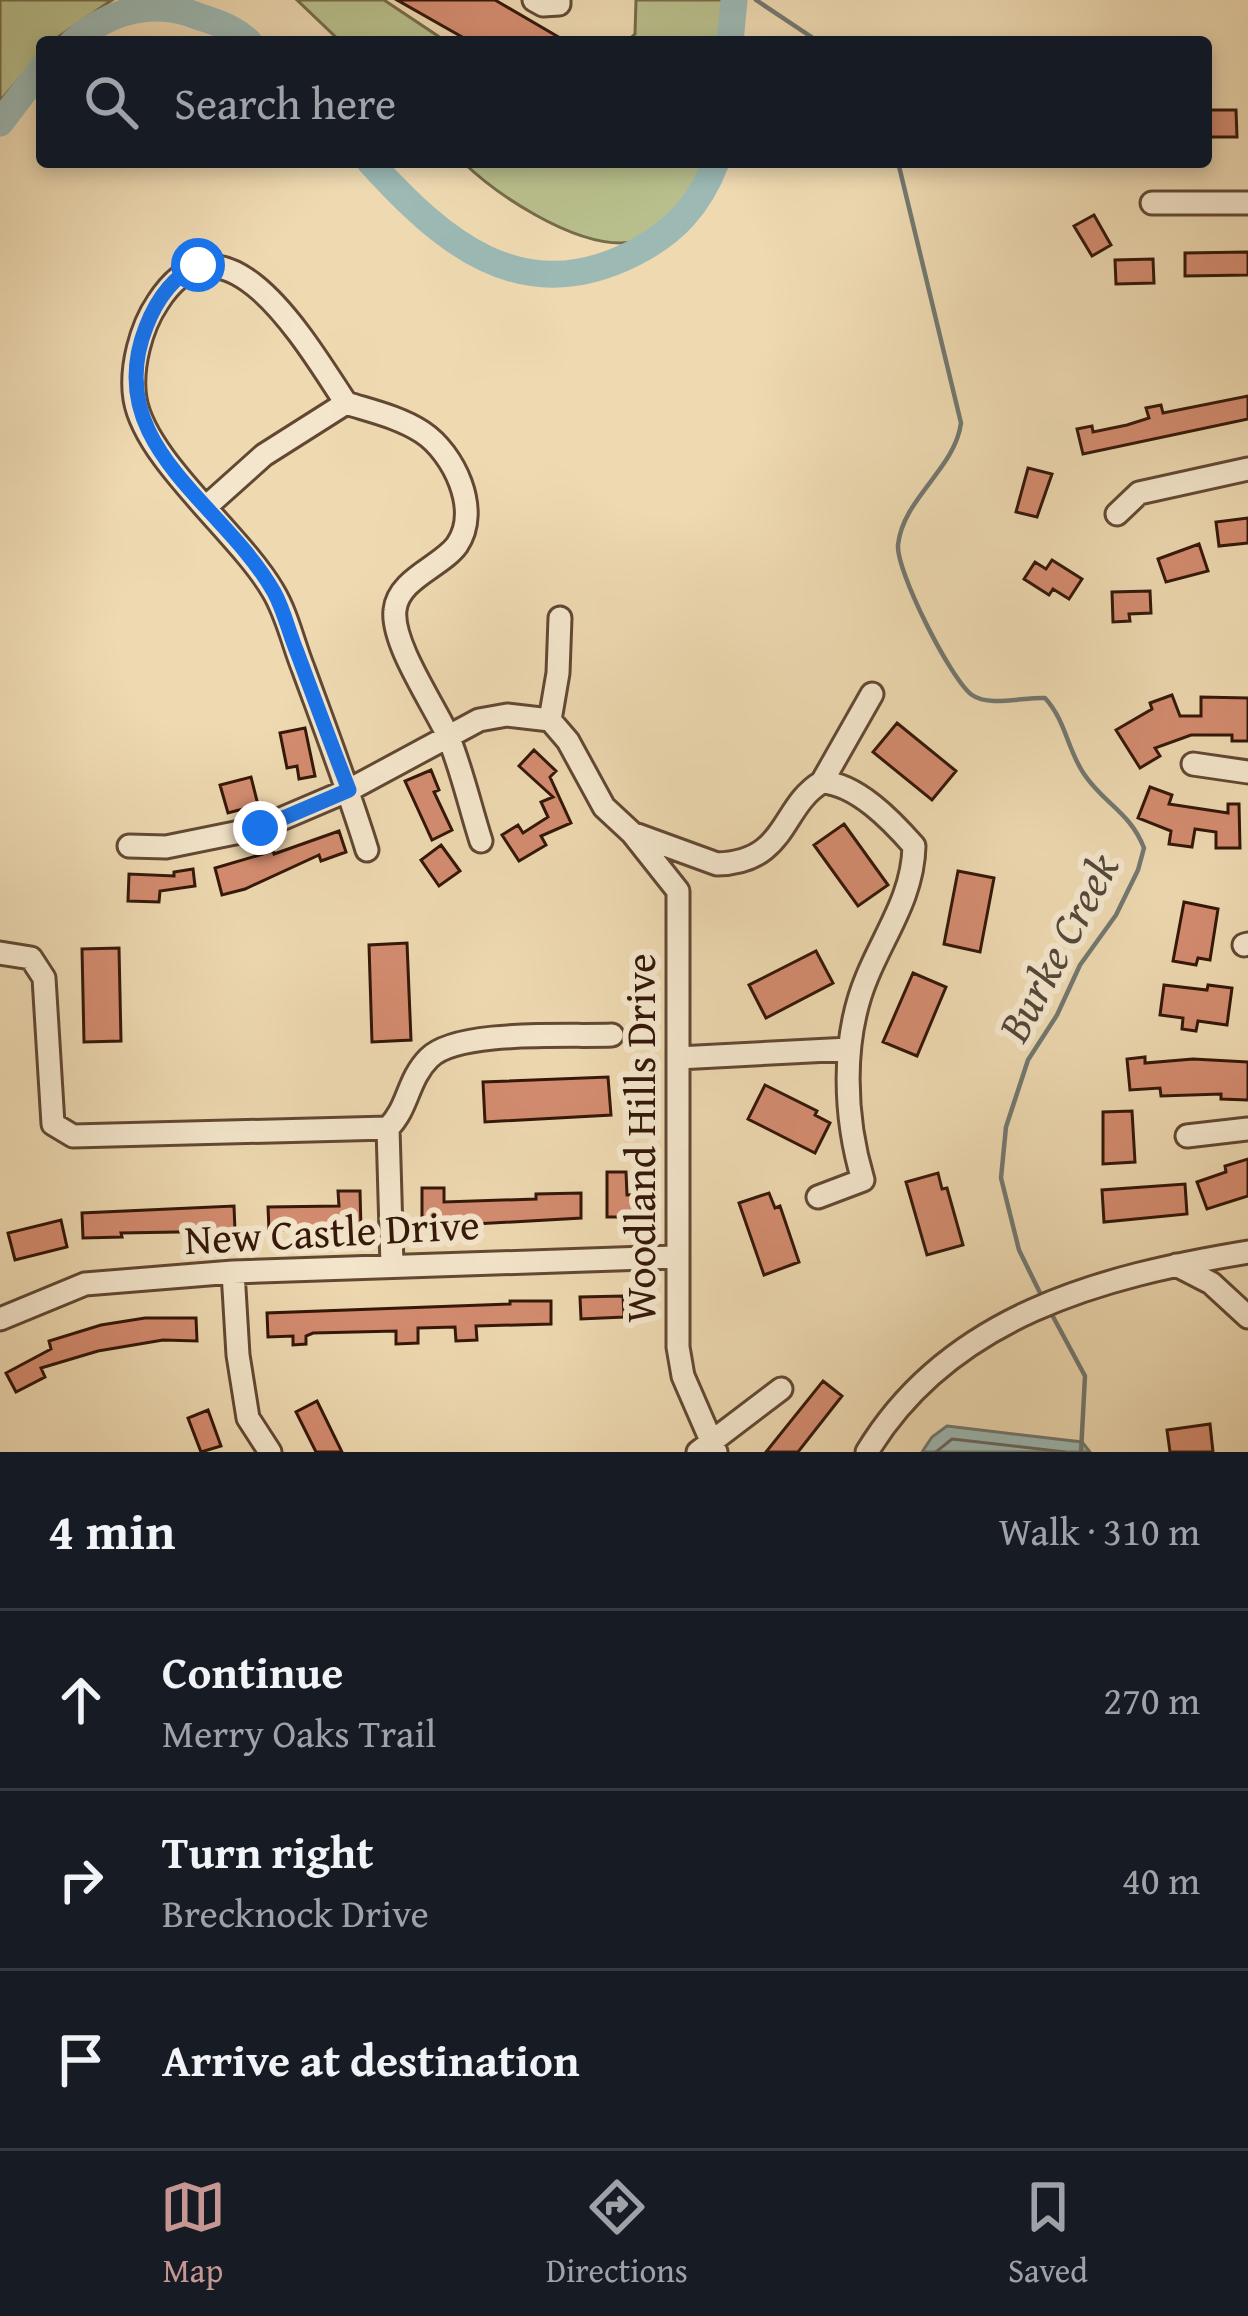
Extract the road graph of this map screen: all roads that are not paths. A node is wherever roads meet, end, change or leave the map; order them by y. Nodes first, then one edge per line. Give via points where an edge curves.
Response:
1 (534, 0) edge
2 (559, 0) edge
3 (1152, 203) dead end
4 (1248, 203) edge
5 (346, 403) junction
6 (1248, 469) edge
7 (207, 506) junction
8 (1117, 514) dead end
9 (560, 618) dead end
10 (872, 694) dead end
11 (550, 720) junction
12 (449, 739) junction
13 (1192, 764) dead end
14 (1248, 772) edge
15 (822, 782) junction
16 (349, 790) junction
17 (632, 833) junction
18 (481, 841) dead end
19 (129, 846) dead end
20 (368, 850) dead end
21 (0, 953) edge
22 (612, 1035) dead end
23 (849, 1048) junction
24 (678, 1058) junction
25 (388, 1128) junction
26 (1248, 1129) edge
27 (1187, 1136) dead end
28 (818, 1197) dead end
29 (1248, 1252) edge
30 (675, 1256) junction
31 (1176, 1265) junction
32 (392, 1266) junction
33 (233, 1272) junction
34 (1248, 1317) edge
35 (0, 1319) edge
36 (782, 1389) dead end
37 (708, 1449) edge
38 (269, 1452) edge
39 (867, 1452) edge

1 - 2 street
3 - 4 street
5 - 7 street via 264,455
5 - 7 street via 267,296 220,267 192,267 153,308 135,397 149,436
5 - 12 street via 430,437 461,483 461,538 419,575 395,611
6 - 8 street via 1139,493
7 - 16 street via 274,592
9 - 11 street
10 - 15 street
11 - 12 street via 479,720
11 - 17 street, Woodland Hills Drive via 604,807
12 - 16 street
12 - 18 street
13 - 14 street
15 - 17 street via 779,835 745,860 717,864
15 - 23 street via 853,793 914,846 909,883 868,974
16 - 19 street via 260,828 166,847
16 - 20 street
17 - 24 street, Woodland Hills Drive via 678,891
21 - 25 street via 31,958 44,977 53,1124 73,1136
22 - 25 street via 446,1048 408,1084 405,1112
23 - 24 street
23 - 28 street via 851,1140 863,1180
24 - 30 street, Woodland Hills Drive
25 - 32 street
26 - 27 street
29 - 31 street
30 - 32 street, New Castle Drive
30 - 37 street, Woodland Hills Drive via 678,1347
31 - 34 street
31 - 39 street via 1073,1291 988,1334 911,1394
32 - 33 street, New Castle Drive
33 - 35 street, New Castle Drive via 85,1284
33 - 38 street via 248,1418
36 - 37 street

